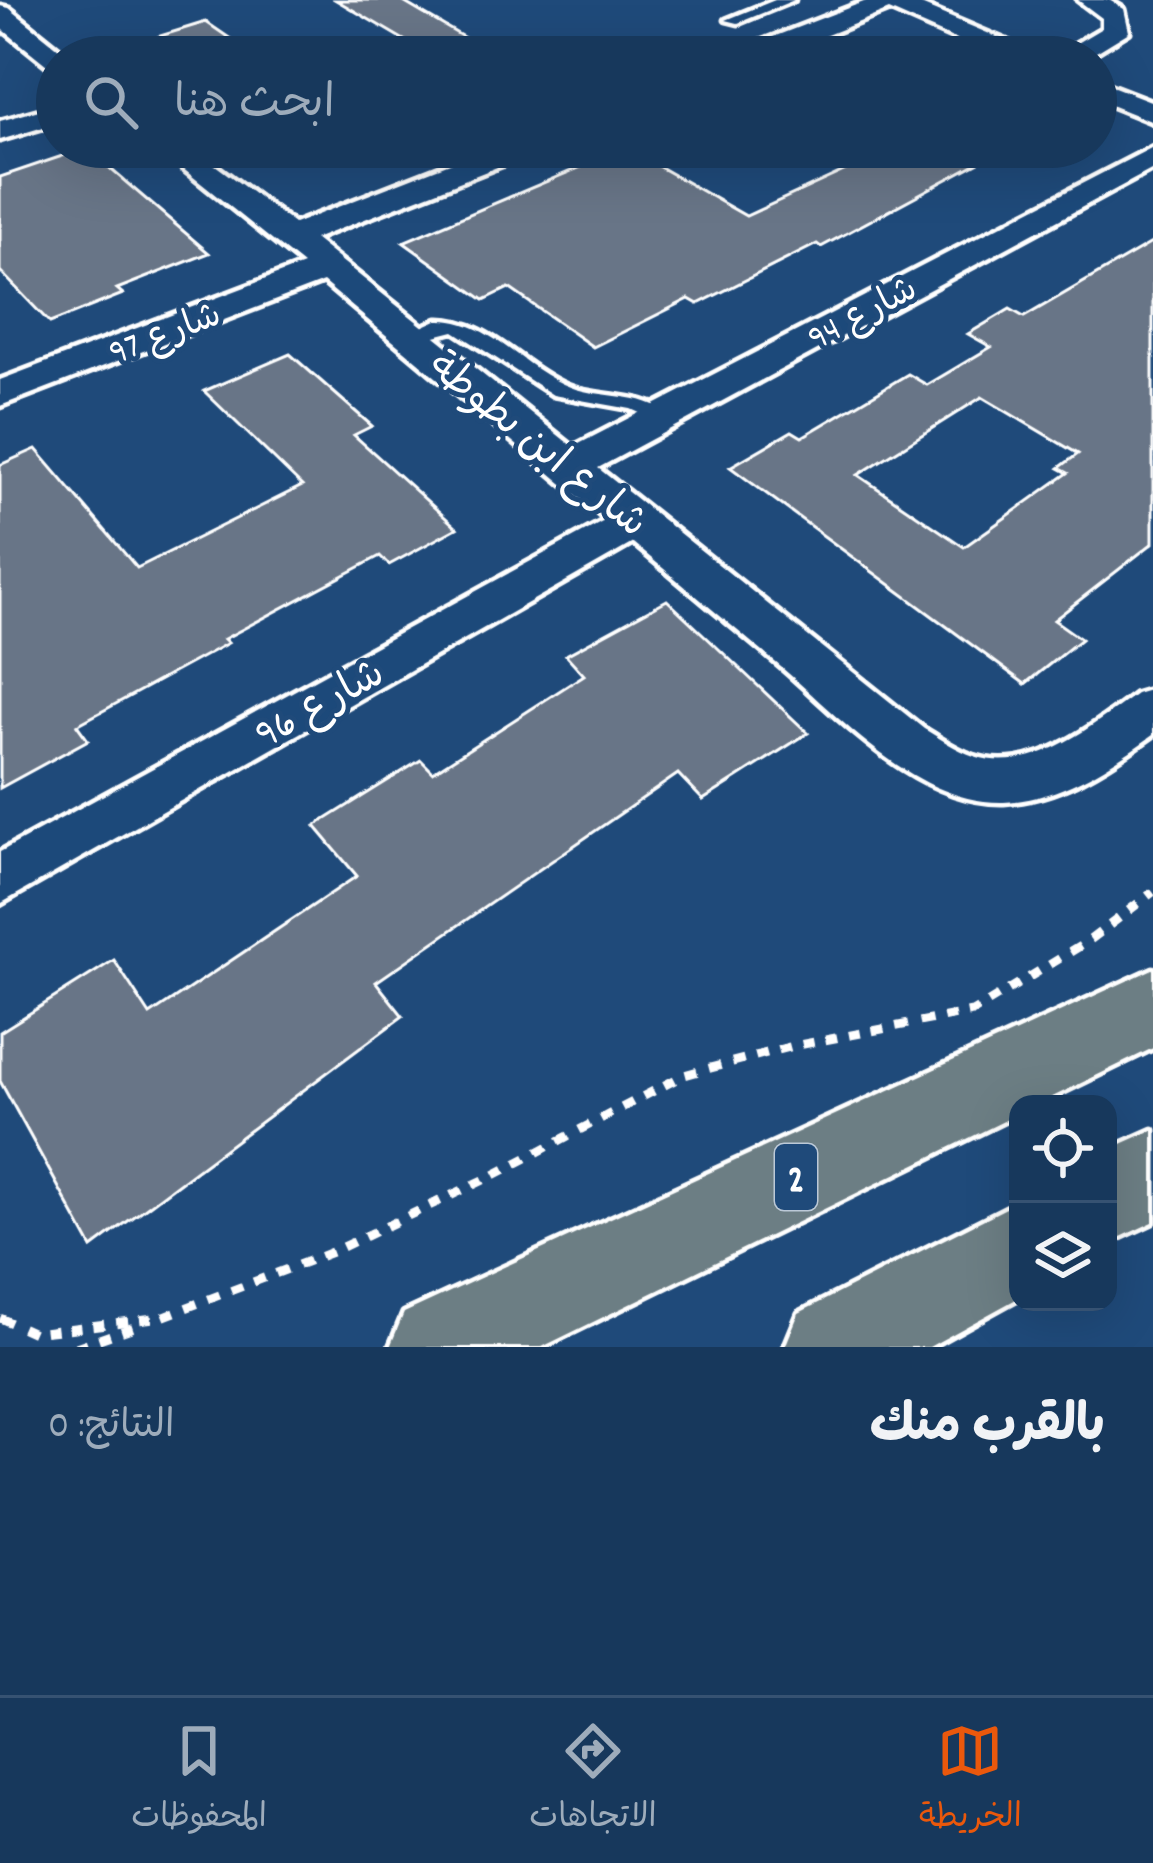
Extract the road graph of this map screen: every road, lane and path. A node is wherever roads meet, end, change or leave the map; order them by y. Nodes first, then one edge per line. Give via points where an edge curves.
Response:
1 (787, 0) edge
2 (1090, 0) edge
3 (890, 1) edge
4 (0, 14) edge
5 (733, 20) dead end
6 (801, 36) edge
7 (971, 36) edge
8 (1107, 36) edge
9 (36, 42) edge
10 (1117, 98) edge
11 (1153, 113) edge
12 (36, 120) edge
13 (0, 131) edge
14 (1153, 156) edge
15 (199, 168) edge
16 (466, 168) edge
17 (290, 237) junction
18 (328, 268) junction
19 (411, 336) junction
20 (0, 394) edge
21 (662, 417) junction
22 (569, 466) junction
23 (636, 521) junction
24 (1153, 708) edge
25 (0, 880) edge
26 (1153, 892) edge
27 (1153, 1006) edge
28 (1153, 1174) edge
29 (1117, 1193) edge
30 (1009, 1252) edge
31 (162, 1317) junction
32 (0, 1318) edge
33 (840, 1345) edge
34 (76, 1347) edge
35 (438, 1347) edge

1 - 5 lane
2 - 8 street via 1115,15
3 - 6 street
3 - 7 street
4 - 9 street
10 - 11 street
12 - 13 street
14 - 21 street, شارع 94
15 - 17 street, شارع ابن بطوطة
16 - 17 street
17 - 18 street, شارع ابن بطوطة
18 - 19 street, شارع ابن بطوطة
18 - 20 street, شارع 97
19 - 21 lane via 458,325 560,391 636,404
19 - 22 street, شارع ابن بطوطة
21 - 22 street, شارع 94
22 - 23 street, شارع ابن بطوطة
23 - 24 street, شارع ابن بطوطة via 906,743 983,779 1028,778 1087,752
23 - 25 street, شارع 96
26 - 31 path via 972,1012 684,1076 352,1243
27 - 35 main road, 2
28 - 29 main road
30 - 33 main road
31 - 32 path via 34,1333
31 - 34 path

